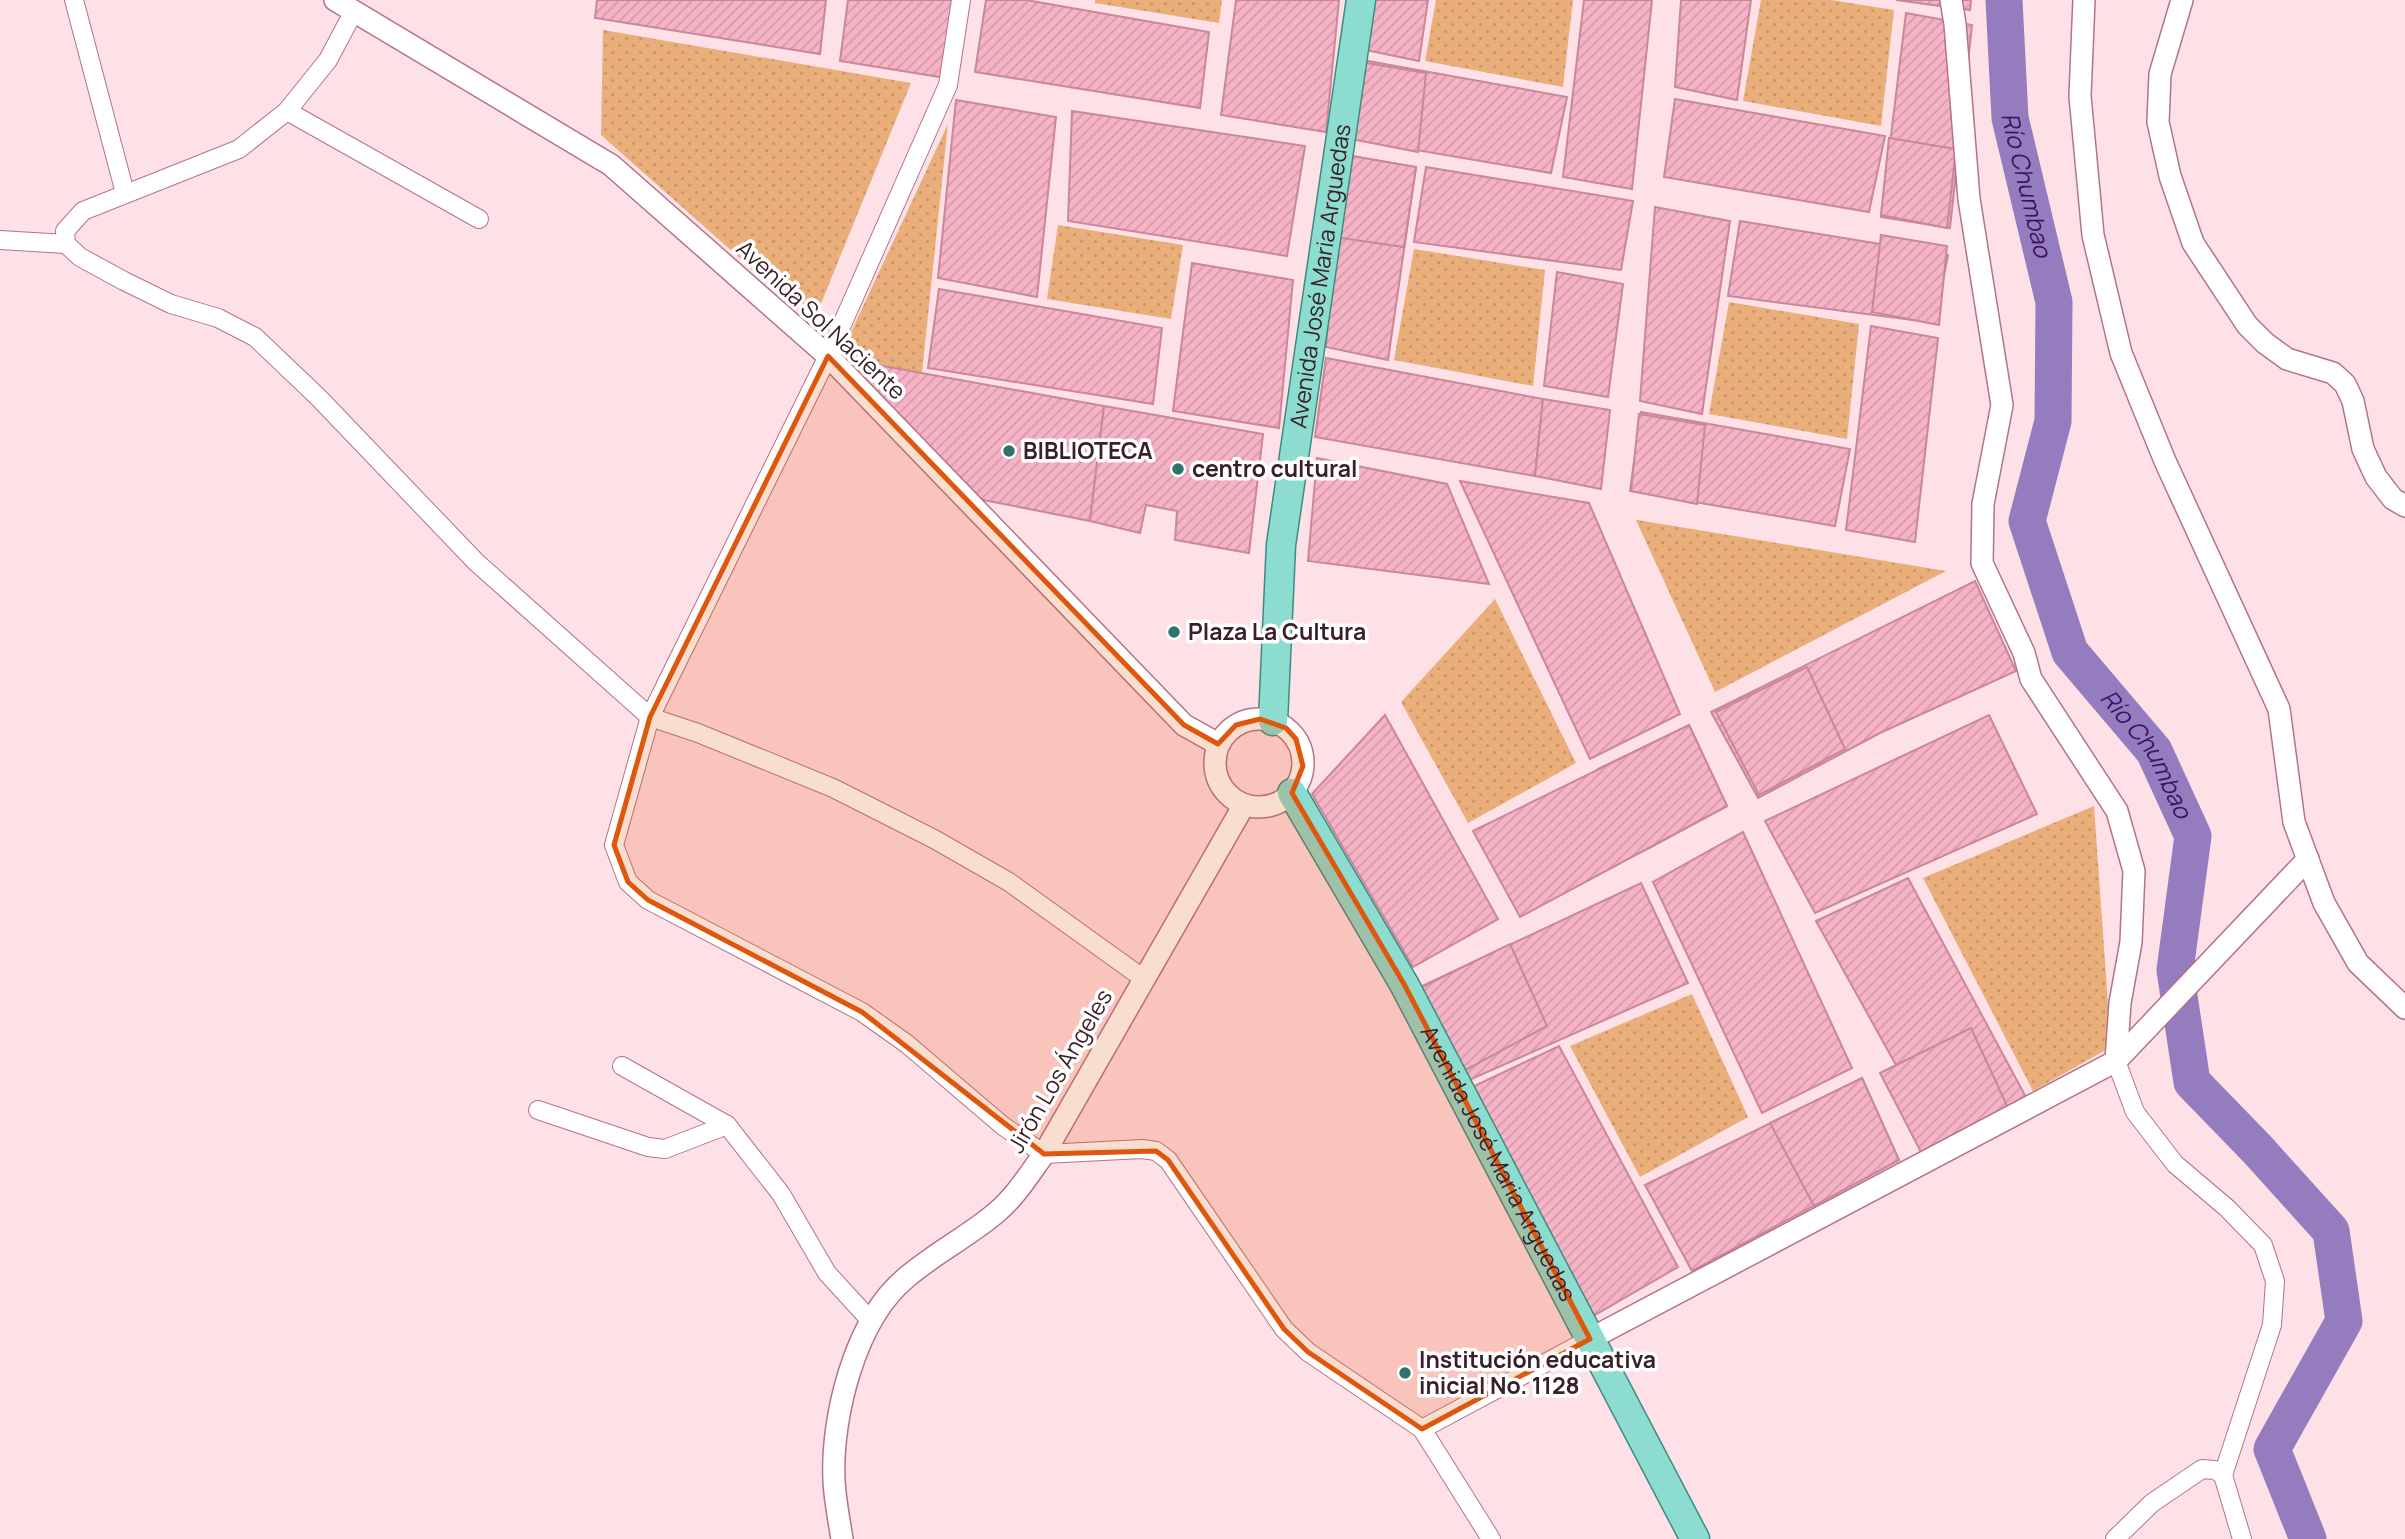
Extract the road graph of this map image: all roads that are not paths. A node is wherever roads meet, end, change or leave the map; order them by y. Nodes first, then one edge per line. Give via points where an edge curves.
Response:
1 (74, 0) edge
2 (335, 0) edge
3 (961, 0) edge
4 (1362, 0) edge
5 (1951, 0) edge
6 (2084, 0) edge
7 (2182, 0) edge
8 (354, 11) junction
9 (287, 111) junction
10 (125, 193) junction
11 (479, 219) dead end
12 (0, 240) edge
13 (66, 244) junction
14 (828, 356) junction
15 (2405, 506) edge
16 (650, 717) junction
17 (1273, 721) junction
18 (1218, 744) junction
19 (1292, 793) junction
20 (1244, 805) junction
21 (2308, 859) junction
22 (1144, 979) junction
23 (2405, 1008) edge
24 (2122, 1055) junction
25 (622, 1066) dead end
26 (538, 1111) dead end
27 (727, 1125) junction
28 (1044, 1154) junction
29 (870, 1320) junction
30 (1590, 1339) junction
31 (1422, 1429) junction
32 (2223, 1475) junction
33 (842, 1539) edge
34 (1492, 1539) edge
35 (1695, 1539) edge
36 (2115, 1539) edge
37 (2242, 1539) edge

1 - 10 street
2 - 8 street, Avenida Sol Naciente
3 - 14 street via 948,85
4 - 17 main road, Avenida José Maria Arguedas via 1282,545
5 - 24 street via 1969,199 2002,405 1983,504 1982,563 2024,653 2031,679 2117,811 2134,871 2131,942 2120,1003
6 - 21 street via 2080,96 2093,235 2122,353 2165,461 2279,709 2294,821
7 - 15 street via 2160,74 2158,121 2170,176 2193,243 2264,343 2287,359 2333,373 2345,384 2376,477 2393,499
8 - 9 street via 328,60
8 - 14 street, Avenida Sol Naciente via 611,165
9 - 10 street via 239,149
9 - 11 street
10 - 13 street via 83,211 65,231
12 - 13 street
13 - 16 street via 124,281 255,337 476,562
14 - 16 street
14 - 18 street, Avenida Sol Naciente via 1184,725
16 - 22 street via 834,788 934,839 1009,882
16 - 28 street via 614,845 628,882 648,900 862,1012
17 - 18 street via 1247,720
17 - 19 street via 1286,728 1302,752 1300,780
18 - 20 street via 1215,766 1221,787
19 - 20 street via 1270,806
19 - 30 main road, Avenida José Maria Arguedas via 1404,984
20 - 22 street, Jirón Los Ángeles
21 - 23 street via 2324,903 2358,962
21 - 24 street
22 - 28 street, Jirón Los Ángeles
24 - 30 street
24 - 32 street via 2135,1112 2175,1164 2263,1245 2275,1281 2272,1325
25 - 27 street
26 - 27 street via 664,1149
27 - 29 street via 781,1194 827,1273
28 - 29 street, Jirón Los Ángeles via 998,1211 905,1278
28 - 31 street via 1156,1150 1168,1160 1284,1329 1308,1352
29 - 33 street, Jirón Los Ángeles via 857,1348 837,1422 834,1480
30 - 31 street
30 - 35 main road, Avenida José Maria Arguedas
31 - 34 street
32 - 36 street via 2202,1469 2152,1503
32 - 37 street

